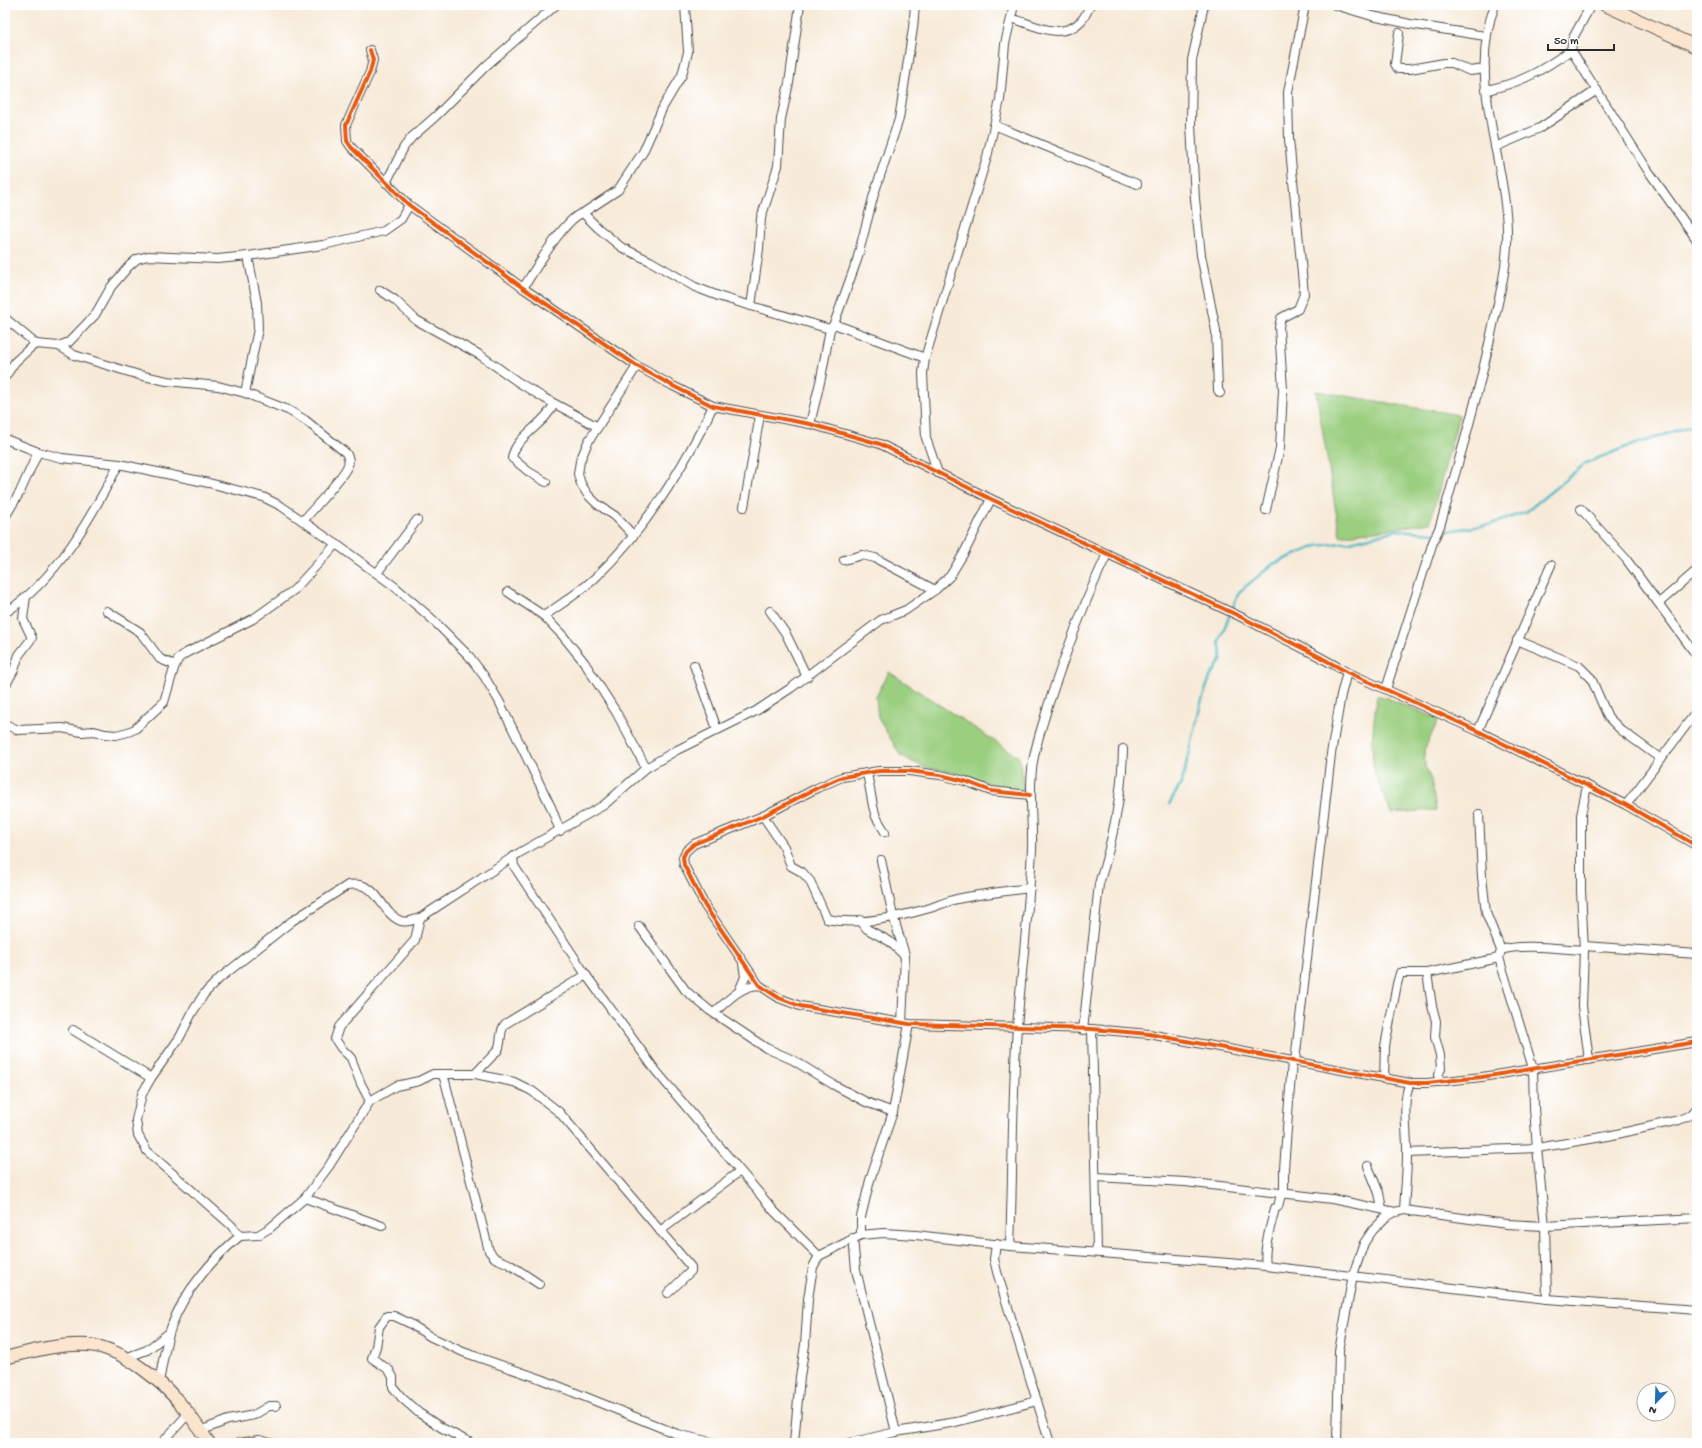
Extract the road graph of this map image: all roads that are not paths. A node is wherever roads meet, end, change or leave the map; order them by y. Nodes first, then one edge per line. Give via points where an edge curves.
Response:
1 (556, 5) edge
2 (685, 5) edge
3 (800, 5) edge
4 (915, 5) edge
5 (1014, 5) edge
6 (1090, 5) edge
7 (1204, 5) edge
8 (1305, 5) edge
9 (1335, 5) edge
10 (1495, 5) edge
11 (1591, 5) edge
12 (1605, 5) edge
13 (1011, 18) junction
14 (1399, 33) dead end
15 (1485, 36) junction
16 (1697, 47) edge
17 (370, 50) dead end
18 (1571, 50) junction
19 (1485, 69) junction
20 (1487, 90) junction
21 (1597, 90) junction
22 (994, 125) junction
23 (1495, 146) junction
24 (386, 183) junction
25 (1137, 184) dead end
26 (409, 205) junction
27 (583, 213) junction
28 (1697, 240) edge
29 (248, 256) junction
30 (523, 288) junction
31 (380, 290) dead end
32 (751, 306) junction
33 (5, 318) edge
34 (832, 327) junction
35 (36, 344) junction
36 (59, 346) junction
37 (925, 358) junction
38 (637, 366) junction
39 (5, 377) edge
40 (245, 393) junction
41 (1220, 394) dead end
42 (554, 404) junction
43 (713, 406) junction
44 (760, 415) junction
45 (810, 424) junction
46 (598, 427) junction
47 (5, 439) edge
48 (38, 452) junction
49 (119, 464) junction
50 (938, 472) junction
51 (546, 482) dead end
52 (991, 499) junction
53 (744, 507) dead end
54 (1580, 508) dead end
55 (1266, 510) dead end
56 (5, 517) edge
57 (417, 520) dead end
58 (303, 521) junction
59 (634, 535) junction
60 (336, 544) junction
61 (1107, 554) junction
62 (844, 560) dead end
63 (1551, 565) dead end
64 (1697, 570) edge
65 (377, 574) junction
66 (935, 590) junction
67 (508, 592) dead end
68 (26, 596) junction
69 (1659, 603) junction
70 (107, 611) dead end
71 (770, 611) dead end
72 (5, 613) edge
73 (544, 616) junction
74 (1517, 640) junction
75 (1697, 656) edge
76 (175, 665) junction
77 (694, 665) dead end
78 (1347, 672) junction
79 (807, 676) junction
80 (5, 686) edge
81 (1386, 689) junction
82 (1697, 711) edge
83 (5, 724) edge
84 (717, 729) junction
85 (1478, 731) junction
86 (1123, 749) dead end
87 (1661, 759) junction
88 (646, 768) junction
89 (867, 773) junction
90 (1586, 786) junction
91 (1030, 795) junction
92 (1626, 805) junction
93 (1479, 814) dead end
94 (762, 816) junction
95 (560, 831) junction
96 (886, 832) dead end
97 (1697, 846) edge
98 (514, 858) junction
99 (881, 860) dead end
100 (1030, 888) junction
101 (893, 916) junction
102 (420, 918) junction
103 (860, 920) junction
104 (639, 926) dead end
105 (1584, 948) junction
106 (1500, 954) junction
107 (1697, 954) edge
108 (905, 955) junction
109 (743, 963) junction
110 (1426, 973) junction
111 (586, 975) junction
112 (759, 985) junction
113 (739, 991) junction
114 (714, 1013) junction
115 (906, 1023) junction
116 (1017, 1028) junction
117 (1092, 1029) junction
118 (73, 1030) dead end
119 (1083, 1030) junction
120 (1697, 1042) edge
121 (1590, 1060) junction
122 (1294, 1061) junction
123 (1533, 1068) junction
124 (442, 1074) junction
125 (475, 1074) junction
126 (151, 1078) junction
127 (1384, 1079) junction
128 (1441, 1082) junction
129 (1410, 1083) junction
130 (370, 1101) junction
131 (1697, 1109) edge
132 (893, 1112) junction
133 (1537, 1148) junction
134 (1408, 1154) junction
135 (1368, 1166) dead end
136 (740, 1170) junction
137 (1096, 1177) junction
138 (1282, 1194) junction
139 (305, 1198) junction
140 (1382, 1209) junction
141 (1404, 1210) junction
142 (1395, 1212) junction
143 (1697, 1218) edge
144 (382, 1226) dead end
145 (1545, 1226) junction
146 (660, 1231) junction
147 (240, 1236) junction
148 (857, 1237) junction
149 (996, 1244) junction
150 (1010, 1246) junction
151 (1097, 1251) junction
152 (819, 1256) junction
153 (1266, 1266) junction
154 (1353, 1275) junction
155 (539, 1284) dead end
156 (668, 1293) dead end
157 (1547, 1299) junction
158 (1697, 1310) edge
159 (169, 1333) junction
160 (5, 1358) edge
161 (125, 1358) junction
162 (159, 1382) junction
163 (1037, 1401) junction
164 (276, 1406) dead end
165 (188, 1414) junction
166 (200, 1431) junction
167 (896, 1432) junction
168 (162, 1443) edge
169 (209, 1443) edge
170 (239, 1443) edge
171 (271, 1443) edge
172 (471, 1443) edge
173 (715, 1443) edge
174 (794, 1443) edge
175 (849, 1443) edge
176 (1050, 1443) edge
177 (1337, 1443) edge

1 - 24 street via 487,65 412,137 404,147
2 - 27 street via 688,52 682,75 663,107 643,152 618,190
3 - 32 street via 781,119 778,166 761,218
4 - 34 street via 899,119 874,194 857,260
5 - 13 street
6 - 13 street via 1082,21 1060,32
7 - 41 street via 1192,60 1192,125 1201,256 1216,330
8 - 55 street via 1288,92 1289,138 1304,294 1298,309 1281,318 1279,327 1283,390 1280,448
9 - 15 street via 1410,24
10 - 15 street
11 - 18 street via 1573,38
12 - 16 street
13 - 22 street via 1000,100
14 - 19 street via 1395,64 1398,70 1444,63 1452,63 1470,71
15 - 19 street
17 - 24 street via 373,60 370,72 346,125 346,134 351,147
18 - 20 street via 1528,78
18 - 21 street
19 - 20 street
20 - 23 street
21 - 23 street via 1540,128
21 - 28 street via 1647,169
22 - 25 street
22 - 37 street via 987,157
23 - 81 street via 1500,170 1507,244 1501,290 1470,425 1440,526
24 - 26 street
26 - 29 street via 401,219 384,231 323,245
26 - 30 street
27 - 30 street via 562,230
27 - 32 street via 621,247 695,287
29 - 36 street via 218,259 148,256 137,259 111,287 95,315 69,342
29 - 40 street via 257,303 258,329
30 - 38 street
31 - 42 street via 416,320 480,355
32 - 34 street
33 - 35 street
34 - 37 street
34 - 45 street
35 - 36 street
35 - 39 street via 15,362
36 - 40 street via 74,355 139,375 167,381 218,386
37 - 50 street via 923,374 926,438
38 - 43 street
38 - 46 street
40 - 58 street via 306,420 346,453 349,459 341,477
42 - 46 street
42 - 51 street via 546,416 517,444 512,458
43 - 44 street
43 - 59 street via 694,446 662,499
44 - 45 street
44 - 53 street
45 - 50 street via 880,444
46 - 59 street via 580,461 578,474 581,484 597,504 615,516
47 - 48 street
48 - 49 street via 62,458
48 - 56 street via 20,492
49 - 58 street via 263,497
49 - 68 street via 86,525 60,562
50 - 52 street
52 - 61 street
52 - 66 street via 950,576
54 - 69 street via 1626,559
57 - 65 street
58 - 60 street
59 - 73 street via 594,579
60 - 65 street
60 - 76 street via 294,590 253,620 186,653
61 - 78 street via 1222,607
61 - 91 street via 1088,593 1064,657 1033,761
62 - 66 street via 862,555 875,558
63 - 74 street
64 - 69 street
65 - 95 street via 431,618 469,656 484,676 513,729
66 - 79 street via 906,610 882,620
67 - 73 street
68 - 72 street
68 - 80 street via 23,619 32,638 19,655
69 - 75 street
70 - 76 street via 140,632 160,659
71 - 79 street via 786,634
73 - 88 street via 584,662 606,694
74 - 85 street
74 - 87 street via 1579,666 1591,678 1608,717 1621,730
76 - 83 street via 164,702 135,729 128,732 116,735 62,728 18,730
77 - 84 street
78 - 81 street
78 - 122 street via 1329,768
79 - 84 street via 756,710
81 - 85 street
82 - 87 street
84 - 88 street
85 - 90 street
86 - 119 street via 1118,807 1099,884
87 - 92 street
88 - 95 street via 604,805
89 - 91 street via 909,771 940,775 991,791
89 - 94 street via 842,777
89 - 96 street via 876,816
90 - 92 street
90 - 105 street via 1581,815
91 - 100 street via 1033,826
92 - 97 street
93 - 106 street via 1486,913
94 - 103 street via 784,848 791,866 802,872 810,881 827,919
94 - 109 street via 694,844 683,857 684,865 705,906
95 - 98 street
98 - 102 street
98 - 111 street via 514,866
99 - 101 street
100 - 101 street via 998,891
100 - 116 street
101 - 103 street
101 - 108 street
102 - 126 street via 408,922 400,921 372,891 356,884 330,896 292,921 220,978 204,994 180,1037
102 - 130 street via 415,940 339,1027 335,1038 351,1058
103 - 108 street via 867,929 889,941
104 - 114 street via 686,991
105 - 106 street via 1520,946 1509,947
105 - 107 street
105 - 121 street via 1582,1006
106 - 110 street
106 - 123 street
108 - 115 street
109 - 112 street
109 - 113 street via 745,977
110 - 127 street via 1405,972 1398,976 1386,1046
110 - 128 street via 1436,1021 1435,1037 1441,1069 1438,1075
111 - 125 street via 505,1024 501,1030 498,1050
111 - 136 street via 656,1071
112 - 113 street
112 - 115 street via 779,998 800,1006
113 - 114 street
114 - 132 street via 766,1048 792,1060 834,1086
115 - 116 street
115 - 132 street
116 - 119 street
116 - 150 street
117 - 119 street
117 - 122 street via 1162,1036
117 - 137 street
118 - 126 street
120 - 121 street
121 - 123 street
122 - 127 street
122 - 138 street
123 - 128 street
123 - 133 street
124 - 125 street
124 - 130 street via 433,1074 419,1081 396,1086
124 - 155 street via 489,1250 495,1258
125 - 146 street via 514,1082 532,1091 559,1112
126 - 147 street via 142,1094 136,1120 138,1135 147,1151 231,1225
127 - 129 street
128 - 129 street
129 - 134 street via 1406,1117
130 - 139 street via 329,1166
131 - 133 street via 1679,1120
132 - 148 street via 870,1180
133 - 134 street
133 - 145 street
134 - 141 street
135 - 140 street via 1379,1193
136 - 146 street
136 - 152 street via 774,1211
137 - 138 street via 1185,1182
137 - 151 street
138 - 140 street via 1332,1199
138 - 153 street via 1272,1221 1264,1257
139 - 144 street
139 - 147 street via 270,1228 258,1235
140 - 142 street
141 - 142 street
141 - 145 street via 1507,1224
142 - 154 street via 1385,1218 1369,1236
143 - 145 street
145 - 157 street
146 - 156 street via 691,1267 691,1271
147 - 159 street via 216,1259 194,1286
148 - 149 street via 883,1233
148 - 152 street
148 - 167 street via 856,1270
149 - 150 street
149 - 163 street via 996,1272
150 - 151 street
151 - 153 street
152 - 174 street via 813,1267 808,1299 806,1345 800,1377
153 - 154 street
154 - 157 street
154 - 177 street via 1339,1352
157 - 158 street
159 - 161 street via 147,1350
159 - 162 street
160 - 161 street via 63,1346 90,1345
161 - 162 street
162 - 165 street
163 - 167 street via 956,1422
163 - 176 street
164 - 166 street via 269,1406 254,1415 228,1420
165 - 166 street
165 - 168 street
166 - 169 street
167 - 175 street
170 - 171 street via 259,1440
172 - 173 street via 419,1413 393,1387 389,1370 372,1358 379,1327 387,1316 394,1316 409,1323 463,1352 542,1379 677,1434

